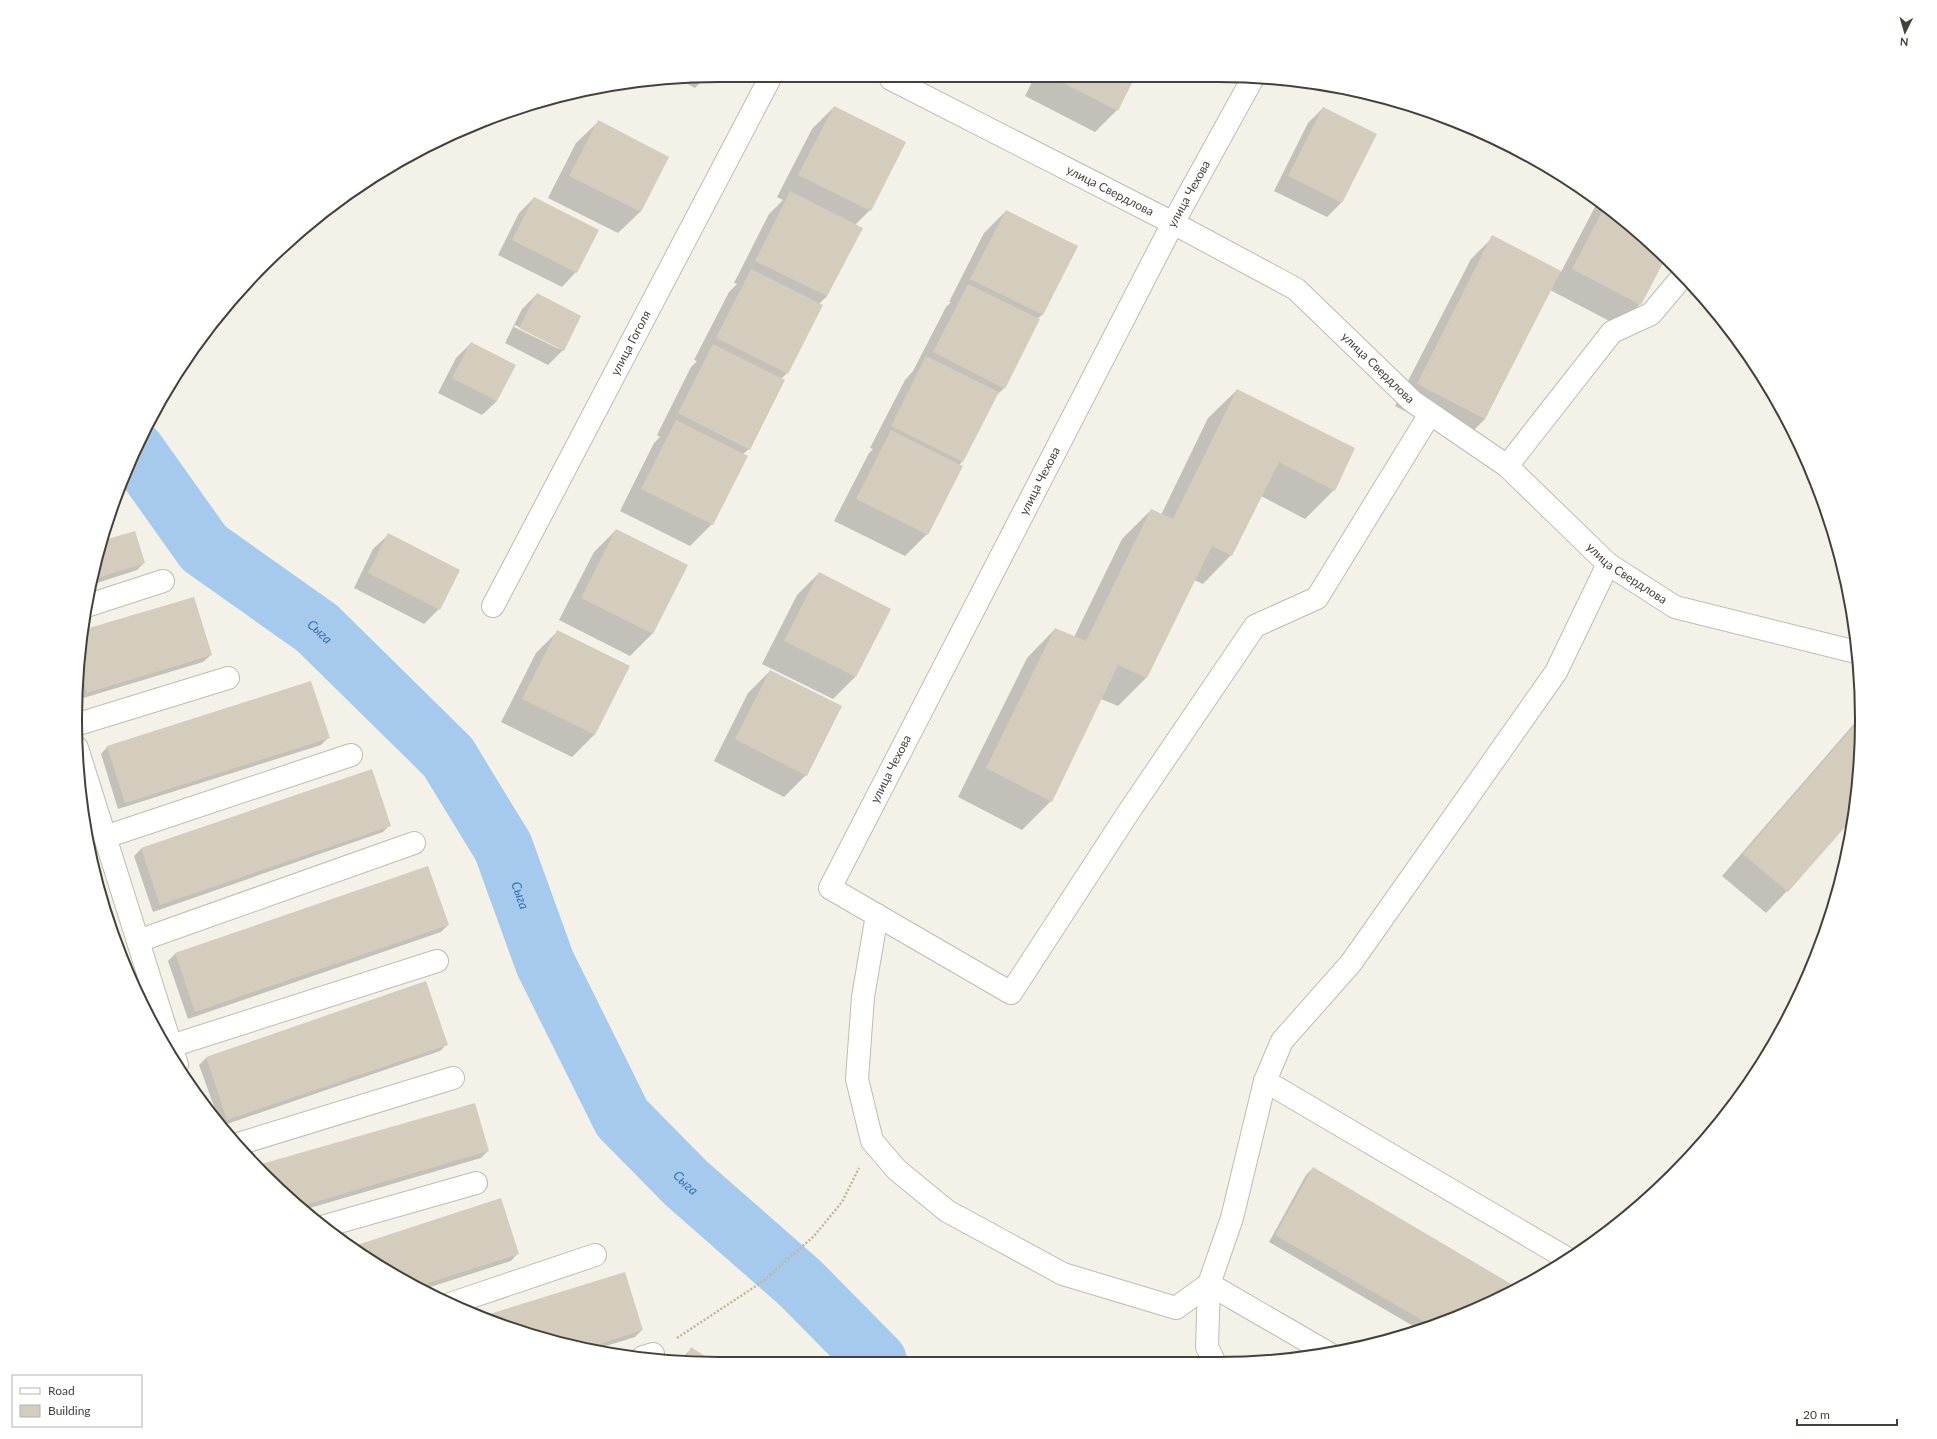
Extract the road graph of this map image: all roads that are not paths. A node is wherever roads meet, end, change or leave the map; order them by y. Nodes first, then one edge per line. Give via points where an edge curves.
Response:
1 (768, 82) edge
2 (897, 82) edge
3 (1250, 83) edge
4 (1173, 223) junction
5 (1679, 280) edge
6 (1430, 414) junction
7 (1507, 466) junction
8 (1608, 564) junction
9 (163, 581) dead end
10 (92, 604) edge
11 (493, 606) dead end
12 (1851, 651) edge
13 (228, 678) dead end
14 (82, 722) edge
15 (352, 755) dead end
16 (84, 770) edge
17 (105, 837) junction
18 (414, 843) dead end
19 (877, 915) junction
20 (138, 941) junction
21 (437, 961) dead end
22 (170, 1043) edge
23 (177, 1055) edge
24 (453, 1078) dead end
25 (1265, 1082) junction
26 (243, 1143) edge
27 (476, 1183) dead end
28 (330, 1224) edge
29 (595, 1255) dead end
30 (1563, 1256) edge
31 (1209, 1284) junction
32 (460, 1301) edge
33 (1321, 1349) edge
34 (1212, 1357) edge

1 - 11 street, улица Гоголя
2 - 4 street, улица Свердлова
3 - 4 street, улица Чехова
4 - 6 street, улица Свердлова via 1296,289 1412,401
4 - 19 street, улица Чехова via 830,888
5 - 7 street via 1651,314 1612,332
6 - 7 street, улица Свердлова
6 - 19 street via 1317,598 1255,626 1128,813 1011,993
7 - 8 street, улица Свердлова
8 - 12 street, улица Свердлова via 1675,607
8 - 25 street via 1556,672 1351,962 1282,1041
9 - 10 street
13 - 14 street
15 - 17 street
16 - 17 street
17 - 20 street
18 - 20 street
19 - 31 street via 863,997 857,1079 872,1141 897,1170 947,1211 1063,1274 1176,1308
20 - 22 street
21 - 23 street
24 - 26 street
25 - 30 street
25 - 31 street via 1232,1218
27 - 28 street
29 - 32 street
31 - 33 street
31 - 34 street via 1207,1347

